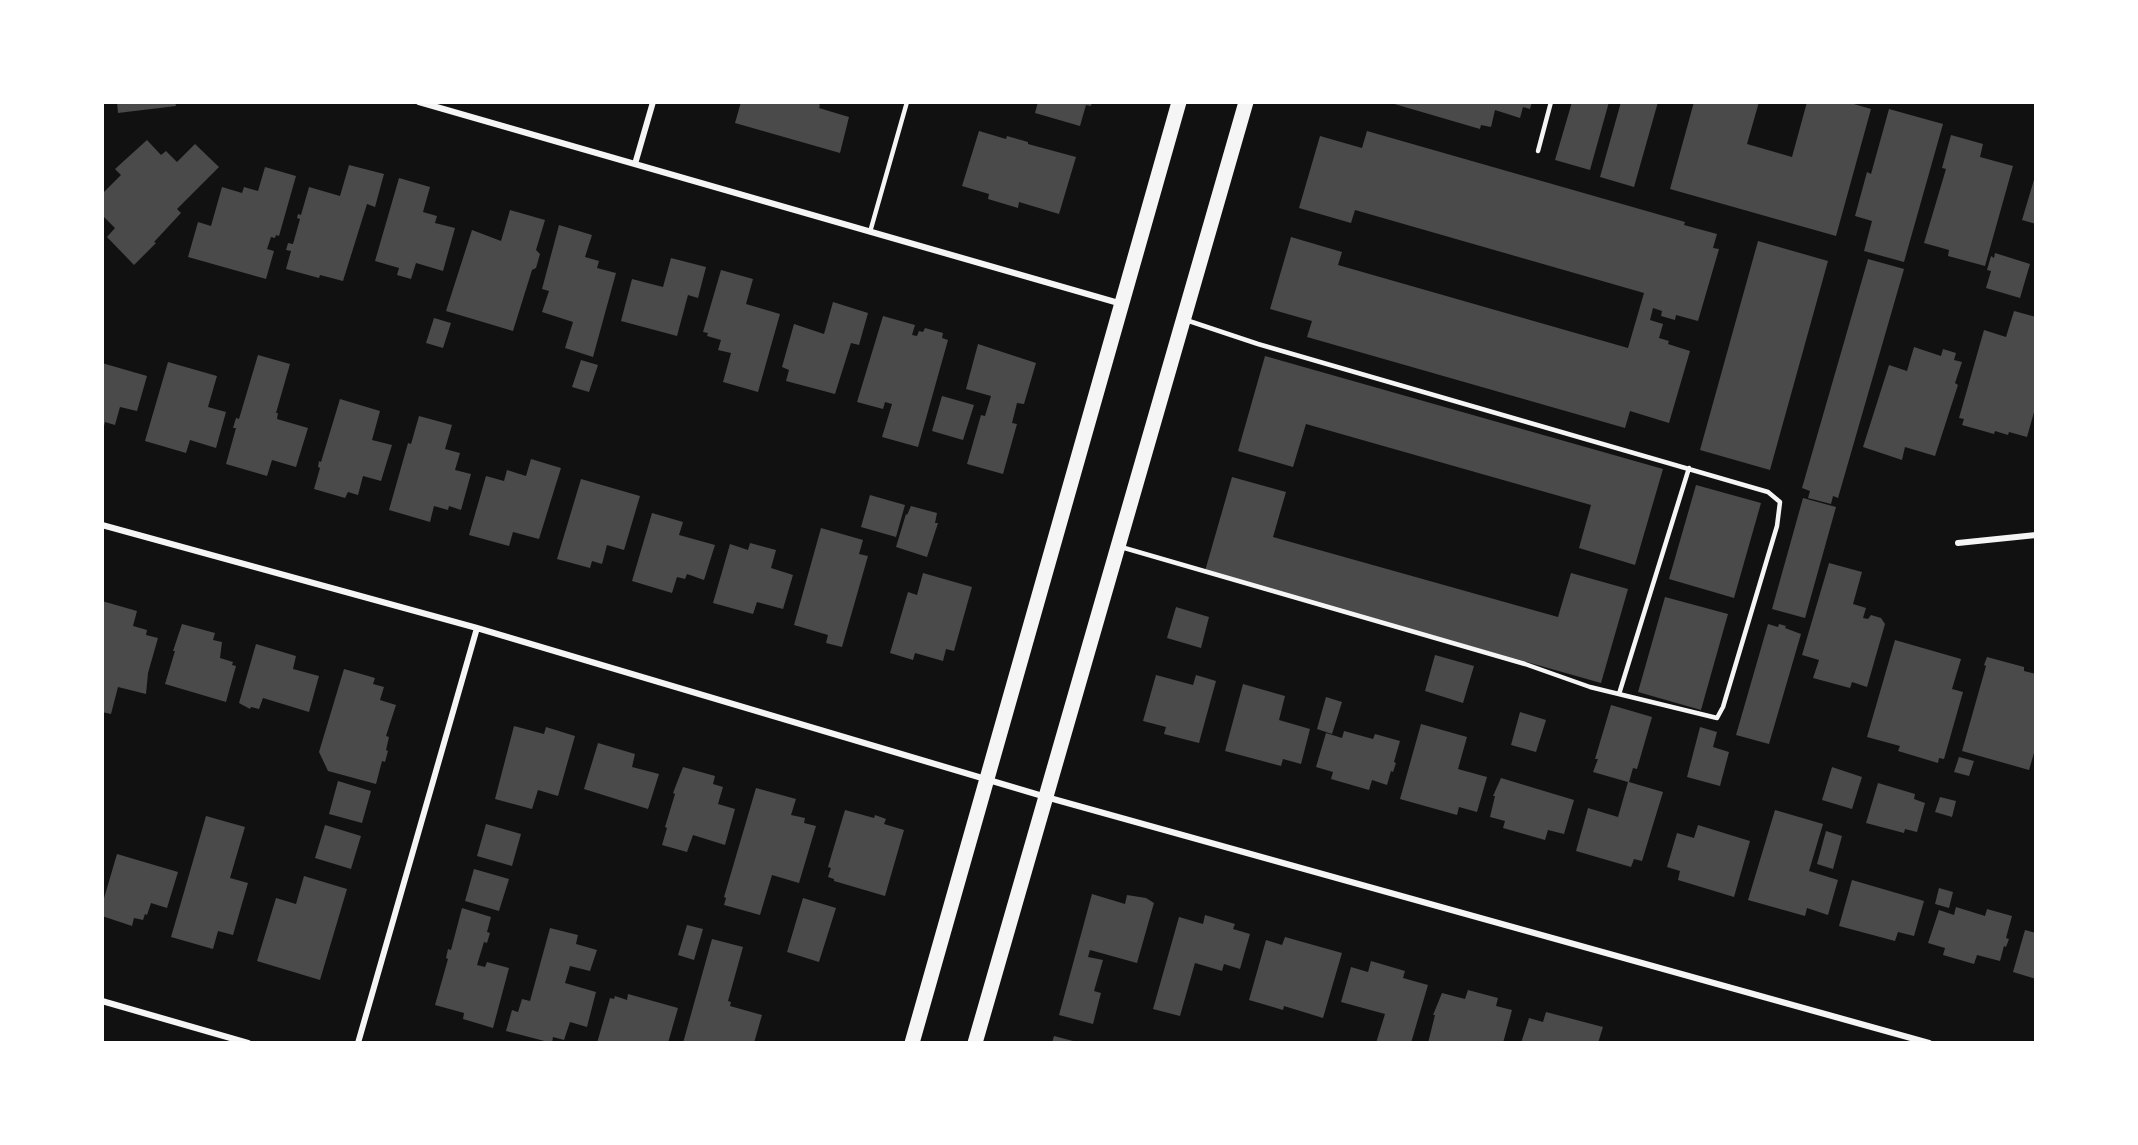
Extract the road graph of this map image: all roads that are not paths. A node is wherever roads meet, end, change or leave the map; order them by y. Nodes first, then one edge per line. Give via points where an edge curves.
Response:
1 (419, 102) edge
2 (653, 102) edge
3 (907, 102) edge
4 (1179, 102) edge
5 (1246, 102) edge
6 (1551, 102) edge
7 (1538, 151) dead end
8 (635, 164) junction
9 (870, 232) junction
10 (1122, 304) junction
11 (1184, 320) junction
12 (1689, 468) junction
13 (102, 525) edge
14 (2036, 535) edge
15 (1958, 543) dead end
16 (1118, 547) junction
17 (477, 628) junction
18 (1619, 694) junction
19 (986, 780) junction
20 (1046, 797) junction
21 (102, 1001) edge
22 (248, 1043) edge
23 (358, 1043) edge
24 (912, 1043) edge
25 (975, 1043) edge
26 (1929, 1043) edge

1 - 8 street
2 - 8 street
3 - 9 lane
4 - 10 main road
5 - 11 main road
6 - 7 lane
8 - 9 street
9 - 10 street
10 - 19 main road
11 - 12 lane
11 - 16 main road
12 - 18 lane
12 - 18 lane via 1768,492 1780,502 1777,526 1723,707 1717,718
13 - 17 street
14 - 15 street
16 - 18 lane
16 - 20 main road
17 - 19 street
17 - 23 street
19 - 20 street
19 - 24 main road
20 - 25 main road
20 - 26 street
21 - 22 street

